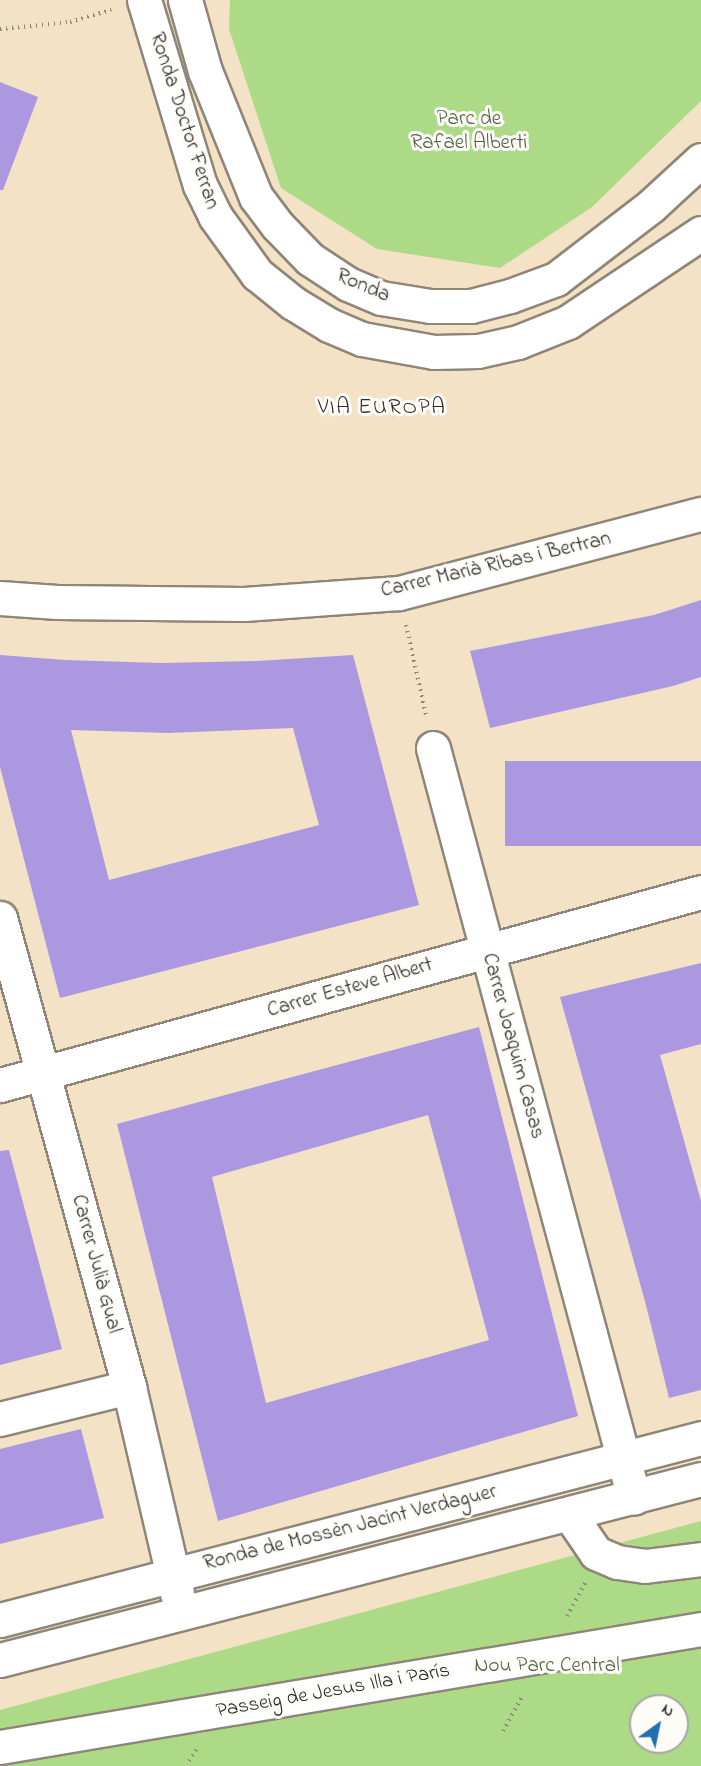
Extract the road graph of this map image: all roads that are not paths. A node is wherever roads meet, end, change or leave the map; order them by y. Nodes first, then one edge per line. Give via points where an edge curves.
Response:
1 (185, 0) edge
2 (130, 4) edge
3 (701, 160) edge
4 (701, 233) edge
5 (701, 514) edge
6 (0, 598) edge
7 (433, 748) road end
8 (701, 892) edge
9 (0, 918) edge
10 (488, 950) junction
11 (44, 1074) junction
12 (0, 1085) edge
13 (129, 1387) junction
14 (0, 1419) edge
15 (701, 1438) edge
16 (623, 1458) junction
17 (701, 1479) edge
18 (634, 1498) junction
19 (570, 1515) junction
20 (701, 1559) edge
21 (173, 1574) junction
22 (181, 1613) junction
23 (0, 1620) edge
24 (701, 1629) edge
25 (0, 1660) edge
26 (0, 1747) edge

1 - 3 street, Ronda via 205,71 256,197 310,259 348,284 381,298 430,306 471,306 556,279 651,206
2 - 4 street, Ronda Doctor Ferran via 215,216 257,274 328,325 362,339 434,352 478,351 518,342 568,322
5 - 6 street, Carrer Marià Ribas i Bertran via 399,592 244,604
7 - 10 street, Carrer Joaquim Casas
8 - 10 street, Carrer Esteve Albert
9 - 11 street, Carrer Julià Gual
10 - 11 street, Carrer Esteve Albert
10 - 16 street, Carrer Joaquim Casas
11 - 12 street, Carrer Esteve Albert
11 - 13 street, Carrer Julià Gual
13 - 14 street
13 - 21 street, Carrer Julià Gual
15 - 16 street, Ronda de Mossèn Jacint Verdaguer
16 - 18 street, Carrer Joaquim Casas
16 - 21 street, Ronda de Mossèn Jacint Verdaguer
17 - 18 street, Ronda de Mossèn Jacint Verdaguer
18 - 19 street, Ronda de Mossèn Jacint Verdaguer
19 - 20 street via 596,1553 617,1562 645,1566
19 - 22 street, Ronda de Mossèn Jacint Verdaguer
21 - 22 street, Carrer Julià Gual
21 - 23 street, Ronda de Mossèn Jacint Verdaguer
22 - 25 street, Ronda de Mossèn Jacint Verdaguer
24 - 26 street, Passeig de Jesus Illa i París

